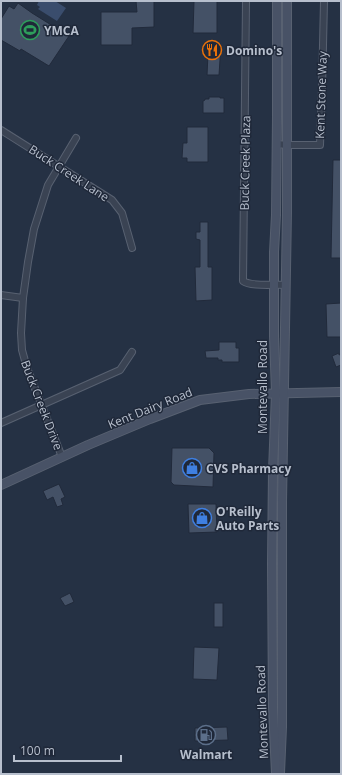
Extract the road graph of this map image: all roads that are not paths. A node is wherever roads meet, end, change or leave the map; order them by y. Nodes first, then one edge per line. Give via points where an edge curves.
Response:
1 (246, 1) edge
2 (277, 1) edge
3 (287, 1) edge
4 (324, 1) edge
5 (1, 130) edge
6 (76, 138) dead end
7 (277, 144) junction
8 (287, 145) junction
9 (59, 167) junction
10 (132, 248) dead end
11 (274, 284) junction
12 (286, 284) junction
13 (1, 295) edge
14 (23, 298) junction
15 (132, 352) dead end
16 (341, 392) edge
17 (280, 393) junction
18 (41, 405) junction
19 (1, 423) edge
20 (62, 457) junction
21 (1, 485) edge
22 (276, 774) edge
23 (280, 774) edge

1 - 11 street, Buck Creek Plaza via 243,281 248,284
2 - 7 main road, Montevallo Road
3 - 8 main road, Montevallo Road
4 - 8 street, Kent Stone Way via 320,145
5 - 9 street, Buck Creek Lane
6 - 9 street, Buck Creek Drive
7 - 8 street, Kent Stone Way
7 - 11 main road, Montevallo Road
8 - 12 main road, Montevallo Road
9 - 10 street, Buck Creek Lane via 112,200 122,213
9 - 14 street, Buck Creek Drive via 48,185 34,229
11 - 12 street, Buck Creek Plaza
11 - 17 main road, Montevallo Road via 274,336
12 - 17 main road, Montevallo Road
13 - 14 street
14 - 18 street, Buck Creek Drive via 22,350
15 - 18 street via 120,370
16 - 17 main road, Kent Dairy Road
17 - 20 main road, Kent Dairy Road via 200,400
17 - 22 main road, Montevallo Road via 273,479 272,564
17 - 23 main road, Montevallo Road
18 - 19 street
18 - 20 street, Buck Creek Drive
20 - 21 main road, Kent Dairy Road

